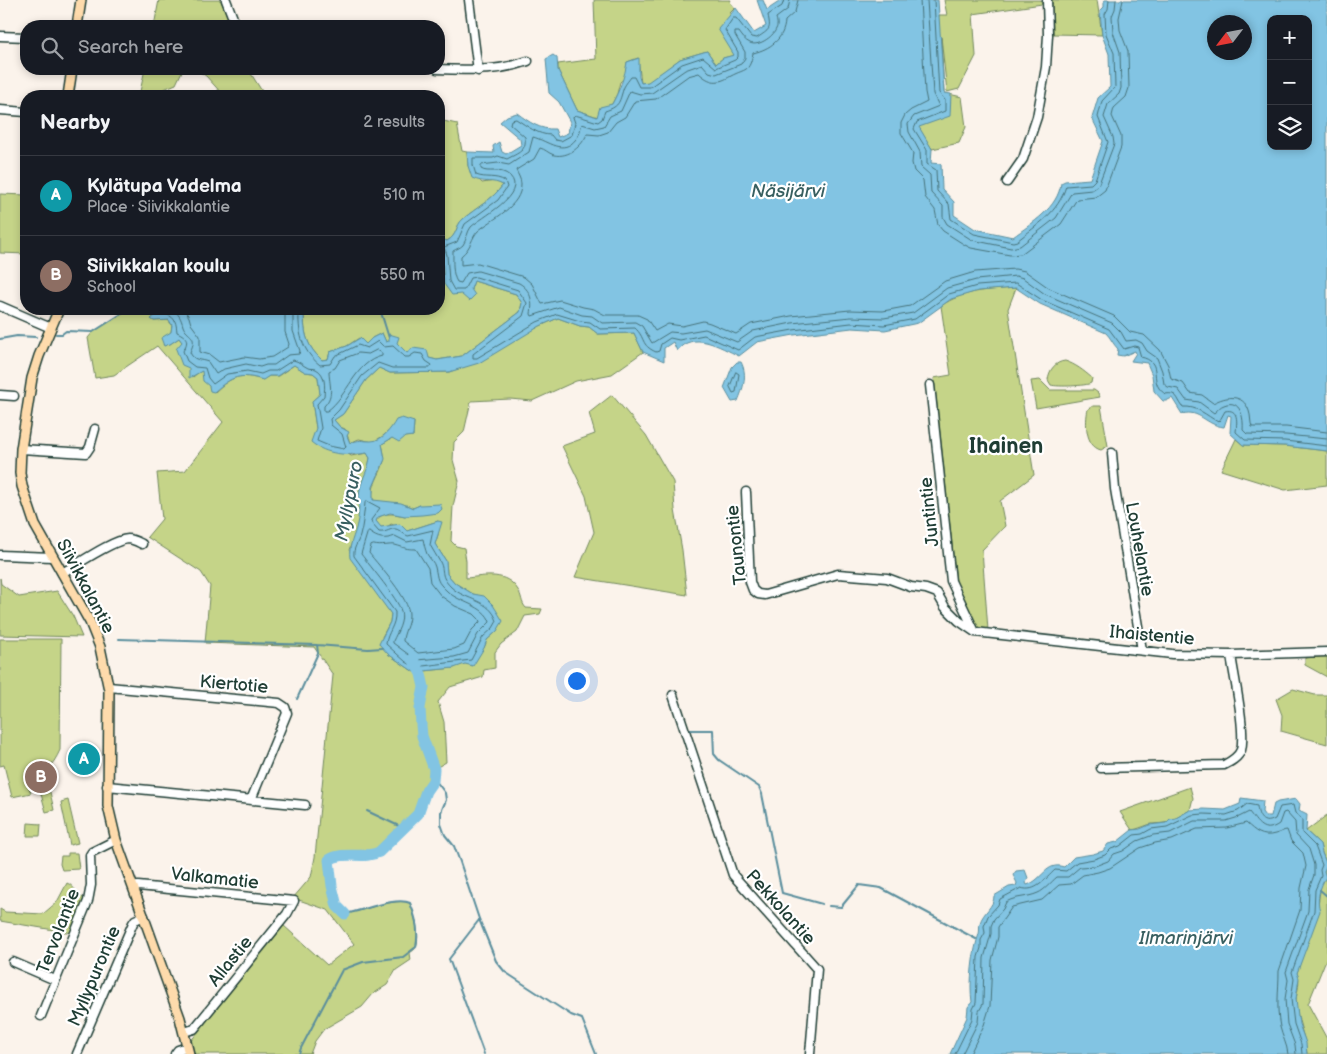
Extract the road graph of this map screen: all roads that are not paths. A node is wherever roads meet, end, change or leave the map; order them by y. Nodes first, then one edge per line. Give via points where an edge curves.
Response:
1 (81, 0) edge
2 (226, 0) edge
3 (469, 0) edge
4 (1047, 0) edge
5 (78, 20) edge
6 (234, 20) edge
7 (0, 36) edge
8 (20, 37) edge
9 (528, 61) dead end
10 (445, 69) edge
11 (478, 71) junction
12 (71, 75) edge
13 (69, 90) edge
14 (0, 110) edge
15 (20, 112) edge
16 (1007, 182) dead end
17 (0, 306) edge
18 (20, 315) edge
19 (21, 315) edge
20 (56, 315) edge
21 (51, 328) junction
22 (930, 385) dead end
23 (0, 395) edge
24 (14, 396) dead end
25 (95, 429) dead end
26 (21, 449) junction
27 (1112, 452) dead end
28 (746, 492) dead end
29 (142, 544) dead end
30 (0, 555) edge
31 (52, 557) junction
32 (62, 573) junction
33 (975, 632) junction
34 (1142, 650) junction
35 (1327, 652) edge
36 (1231, 655) junction
37 (108, 688) junction
38 (672, 695) dead end
39 (1100, 768) dead end
40 (107, 786) junction
41 (251, 800) junction
42 (305, 805) dead end
43 (116, 840) junction
44 (134, 887) junction
45 (294, 901) joint
46 (144, 916) junction
47 (13, 962) dead end
48 (56, 980) junction
49 (41, 1016) dead end
50 (184, 1032) junction
51 (188, 1050) edge
52 (77, 1054) edge
53 (175, 1054) edge
54 (810, 1054) edge

1 - 5 main road
2 - 6 street
3 - 11 street
4 - 16 street via 1048,42 1037,117 1024,159
7 - 8 street
9 - 11 street
10 - 11 street
12 - 13 main road
14 - 15 street
17 - 18 street
19 - 21 street
20 - 21 main road, Siivikkalantie
21 - 26 main road, Siivikkalantie via 32,378
22 - 33 street, Juntintie via 951,581
23 - 24 street
25 - 26 street via 86,453
26 - 31 main road, Siivikkalantie via 22,486 35,525
27 - 34 street, Louhelantie via 1115,489
28 - 33 street, Taunontie via 750,582 758,594 780,592 838,574 887,578 937,593 959,622
29 - 32 street via 126,540
30 - 31 street
31 - 32 main road, Siivikkalantie
32 - 37 main road, Siivikkalantie via 90,622 100,647
33 - 34 street, Ihaistentie
34 - 36 street, Ihaistentie
35 - 36 street, Ihaistentie
36 - 39 street via 1242,736 1241,750 1232,761 1224,765
37 - 40 main road, Siivikkalantie
37 - 41 street, Kiertotie via 279,703 285,707 287,712
38 - 54 street, Pekkolantie via 733,875 817,970
40 - 41 street
40 - 43 main road, Siivikkalantie via 108,812
41 - 42 street
43 - 44 main road, Siivikkalantie
43 - 48 street, Tervolantie via 90,855 88,901
44 - 45 street, Valkamatie
44 - 46 main road, Siivikkalantie
45 - 50 street, Allastie via 194,1029
46 - 50 main road, Siivikkalantie
46 - 52 street, Myllypurontie via 133,924
47 - 48 street
48 - 49 street, Tervolantie
50 - 51 main road, Siivikkalantie
51 - 53 street via 178,1050

